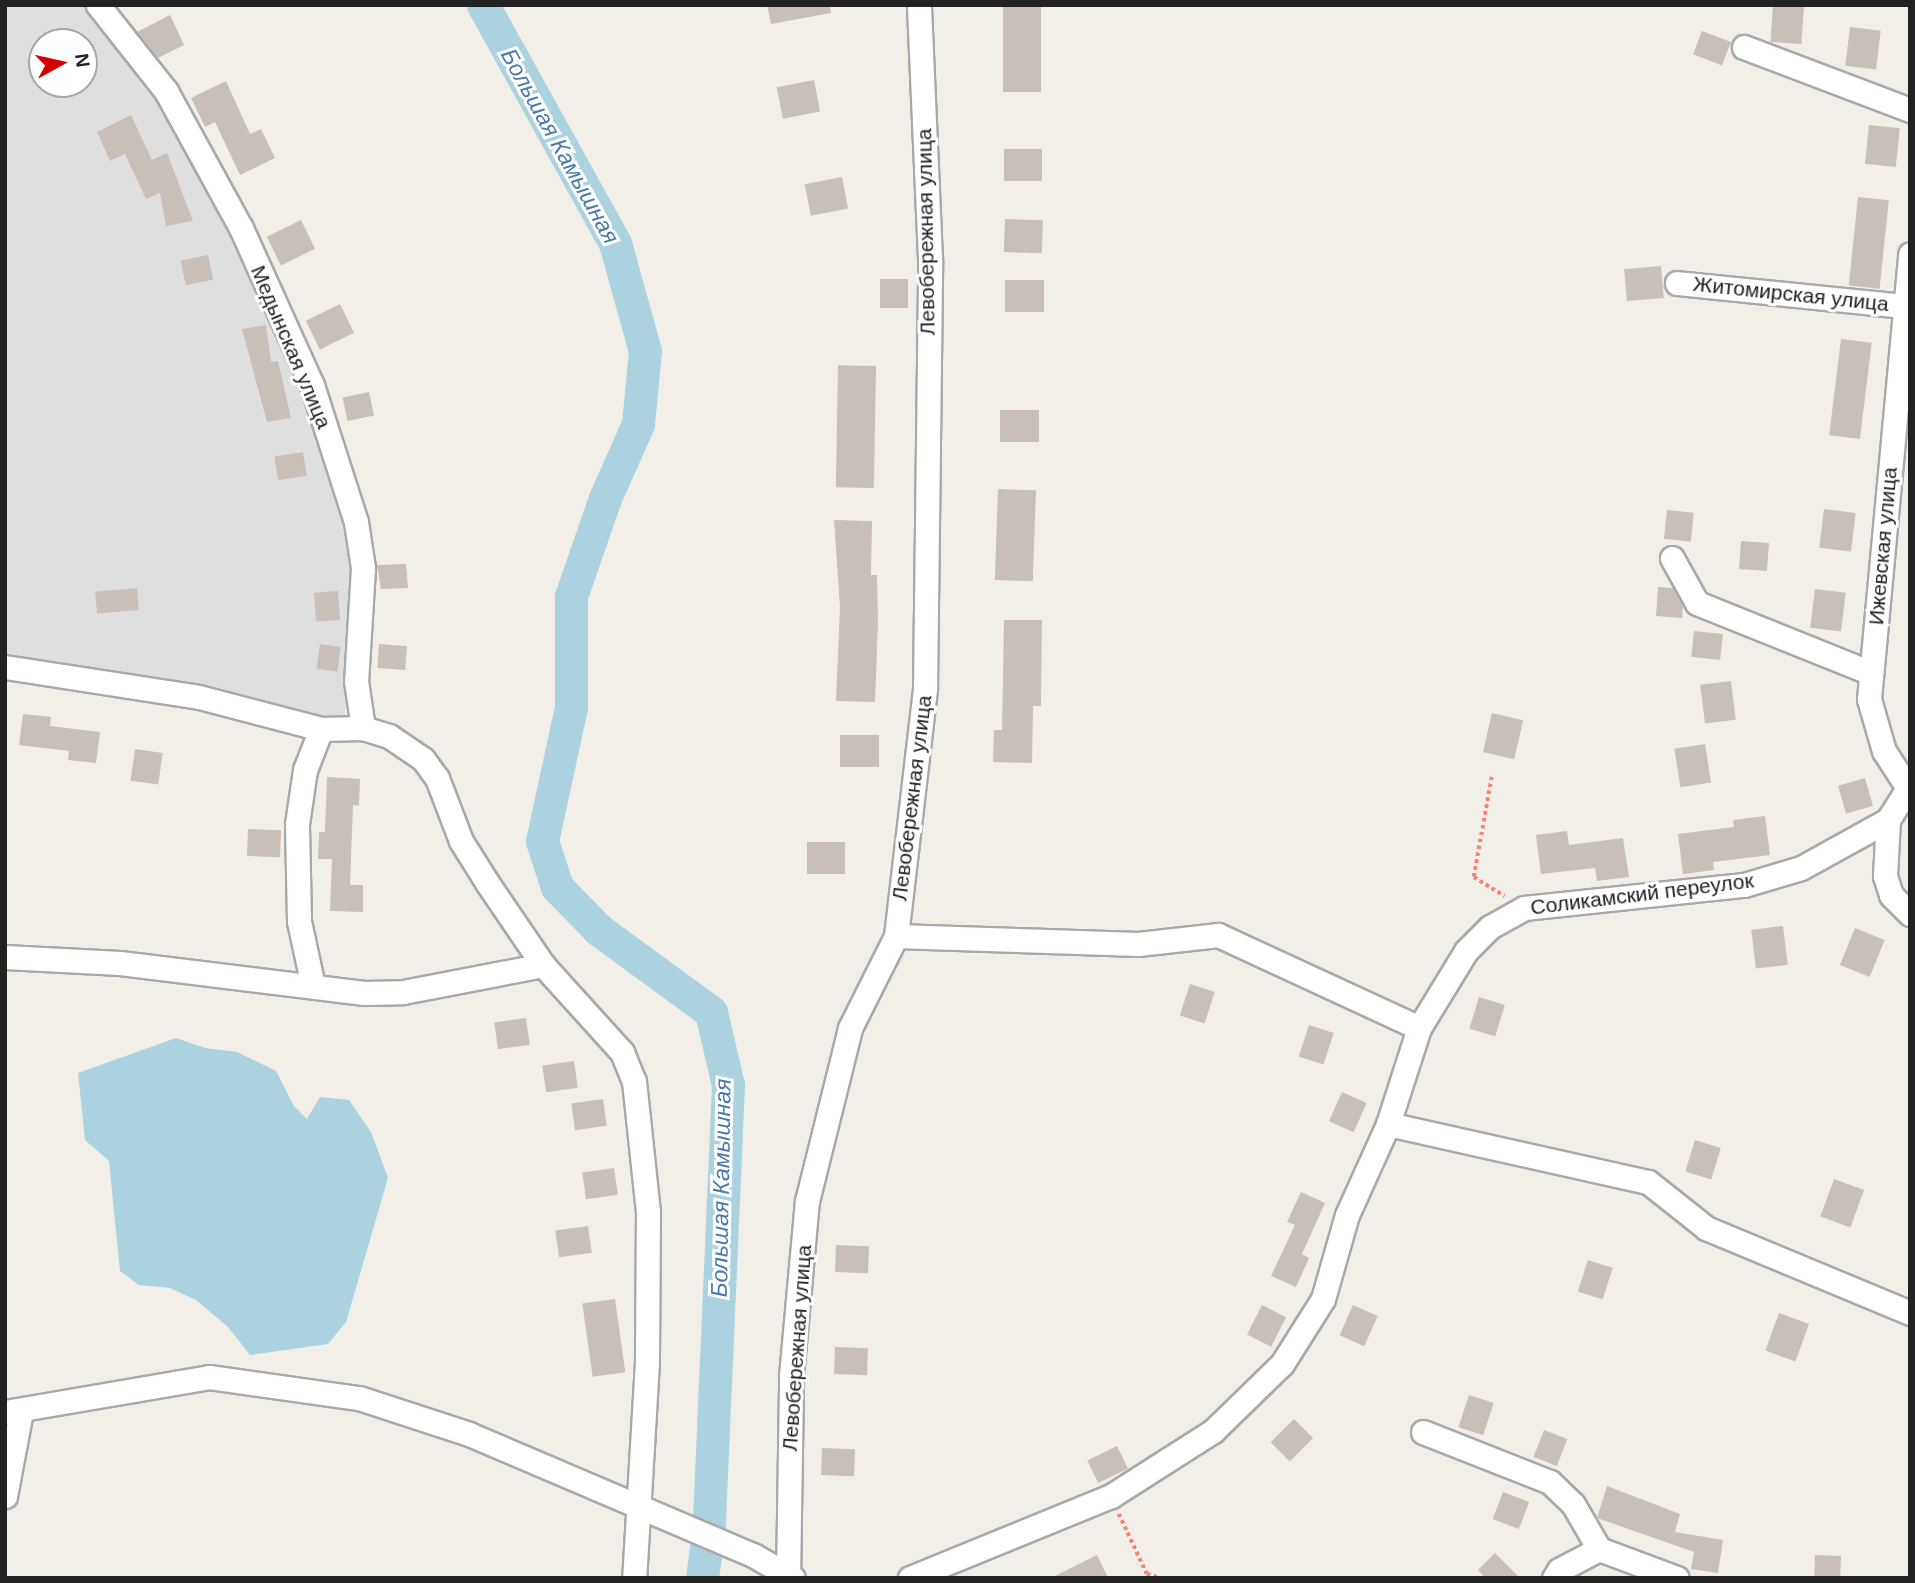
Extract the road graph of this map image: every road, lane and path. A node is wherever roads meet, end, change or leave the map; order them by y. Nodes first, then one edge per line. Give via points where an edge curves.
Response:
1 (98, 5) edge
2 (919, 5) edge
3 (1744, 47) dead end
4 (1910, 110) edge
5 (1910, 254) edge
6 (1677, 283) dead end
7 (1905, 306) junction
8 (1672, 558) dead end
9 (5, 667) edge
10 (1871, 673) junction
11 (363, 728) junction
12 (321, 729) junction
13 (1492, 777) dead end
14 (1909, 788) edge
15 (1888, 820) junction
16 (1524, 908) junction
17 (1910, 914) edge
18 (896, 936) junction
19 (5, 957) edge
20 (543, 965) junction
21 (313, 986) junction
22 (1419, 1028) junction
23 (1388, 1124) junction
24 (1910, 1312) edge
25 (13, 1411) edge
26 (1423, 1433) dead end
27 (5, 1496) edge
28 (1111, 1496) junction
29 (639, 1506) junction
30 (1599, 1549) junction
31 (790, 1577) edge
32 (634, 1578) edge
33 (910, 1578) edge
34 (1158, 1578) edge
35 (1554, 1578) edge
36 (1677, 1578) edge

1 - 11 street, Медынская улица via 166,91 241,228 312,385 358,533 363,568 356,681
2 - 18 street, Левобережная улица via 930,259 925,689
3 - 4 street
5 - 7 street, Ижевская улица
6 - 7 street, Житомирская улица
7 - 10 street, Ижевская улица
8 - 10 street via 1697,603
9 - 12 street via 186,695
10 - 14 street, Ижевская улица via 1869,699 1884,751
11 - 12 street
11 - 20 street via 389,736 423,759 437,778 461,841
12 - 21 street via 305,770 297,824 299,921
13 - 16 path via 1474,877
14 - 15 street, Соликамский переулок
15 - 16 street, Соликамский переулок via 1801,867 1744,885
15 - 17 street via 1885,876 1891,895
16 - 22 street, Соликамский переулок via 1490,927 1466,951
18 - 22 street via 1138,944 1218,935
18 - 31 street, Левобережная улица via 850,1028 807,1201 791,1376
19 - 21 street via 120,963
20 - 21 street via 403,992
20 - 29 street via 622,1052 634,1081 648,1212
22 - 23 street, Соликамский переулок
23 - 24 street via 1648,1182 1706,1228
23 - 28 street, Соликамский переулок via 1347,1215 1323,1299 1282,1364 1213,1431
25 - 27 street
25 - 29 street via 209,1377 277,1383 359,1398 469,1434
26 - 30 street via 1550,1482 1573,1504
28 - 33 street, Соликамский переулок
28 - 34 path via 1147,1574
29 - 31 street via 753,1555
29 - 32 street
30 - 35 street via 1559,1570
30 - 36 street

